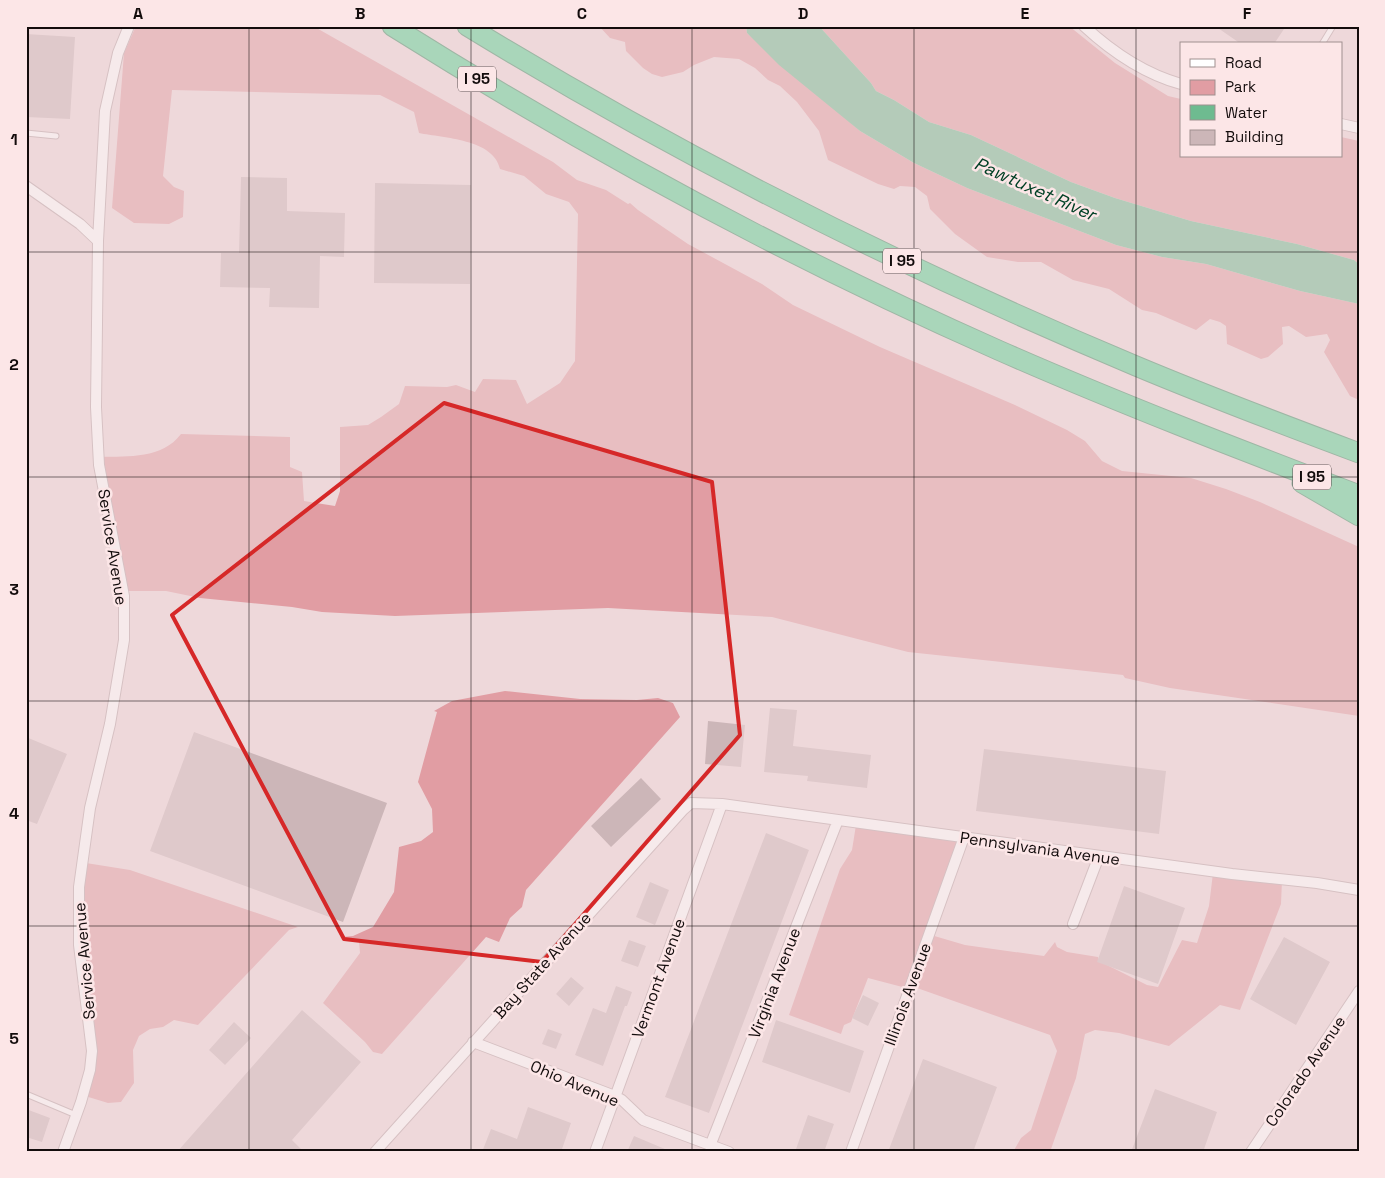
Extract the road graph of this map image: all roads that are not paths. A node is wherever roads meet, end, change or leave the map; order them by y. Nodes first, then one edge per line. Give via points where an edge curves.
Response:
1 (129, 26) edge
2 (392, 26) edge
3 (467, 26) edge
4 (1084, 26) edge
5 (1333, 26) edge
6 (1323, 42) edge
7 (1180, 84) edge
8 (1342, 124) edge
9 (1359, 128) edge
10 (26, 133) edge
11 (56, 136) dead end
12 (26, 186) edge
13 (98, 242) junction
14 (1359, 453) edge
15 (1265, 459) junction
16 (1359, 496) edge
17 (1359, 516) edge
18 (722, 804) junction
19 (838, 820) junction
20 (964, 837) junction
21 (1099, 856) junction
22 (1359, 890) edge
23 (1073, 924) dead end
24 (1359, 990) edge
25 (473, 1042) junction
26 (26, 1094) edge
27 (616, 1096) junction
28 (76, 1115) junction
29 (710, 1146) junction
30 (63, 1152) edge
31 (375, 1152) edge
32 (595, 1152) edge
33 (729, 1152) edge
34 (850, 1152) edge
35 (1252, 1152) edge

1 - 13 street, Service Avenue via 118,53 105,111
2 - 15 highway, I 95 via 604,152 814,263 996,349
3 - 14 highway, I 95 via 692,155 872,247 1136,366
4 - 7 street via 1119,54 1144,69
5 - 6 lane
8 - 9 street
10 - 11 lane
12 - 13 street via 80,224
13 - 28 street, Service Avenue via 96,407 99,466 124,596 124,640 110,724 89,817 79,887 79,944 92,1051
15 - 16 highway, I 95
15 - 17 highway
18 - 19 street, Pennsylvania Avenue
18 - 25 street, Bay State Avenue via 695,802 683,810
18 - 27 street, Vermont Avenue
19 - 20 street, Pennsylvania Avenue
19 - 29 street, Virginia Avenue
20 - 21 street, Pennsylvania Avenue
20 - 34 street, Illinois Avenue
21 - 22 street, Pennsylvania Avenue
21 - 23 street
24 - 35 street, Colorado Avenue
25 - 27 street, Ohio Avenue
25 - 31 street, Bay State Avenue
26 - 28 lane
27 - 29 street, Ohio Avenue via 643,1120
27 - 32 street, Vermont Avenue
28 - 30 street, Service Avenue
29 - 33 street, Ohio Avenue

